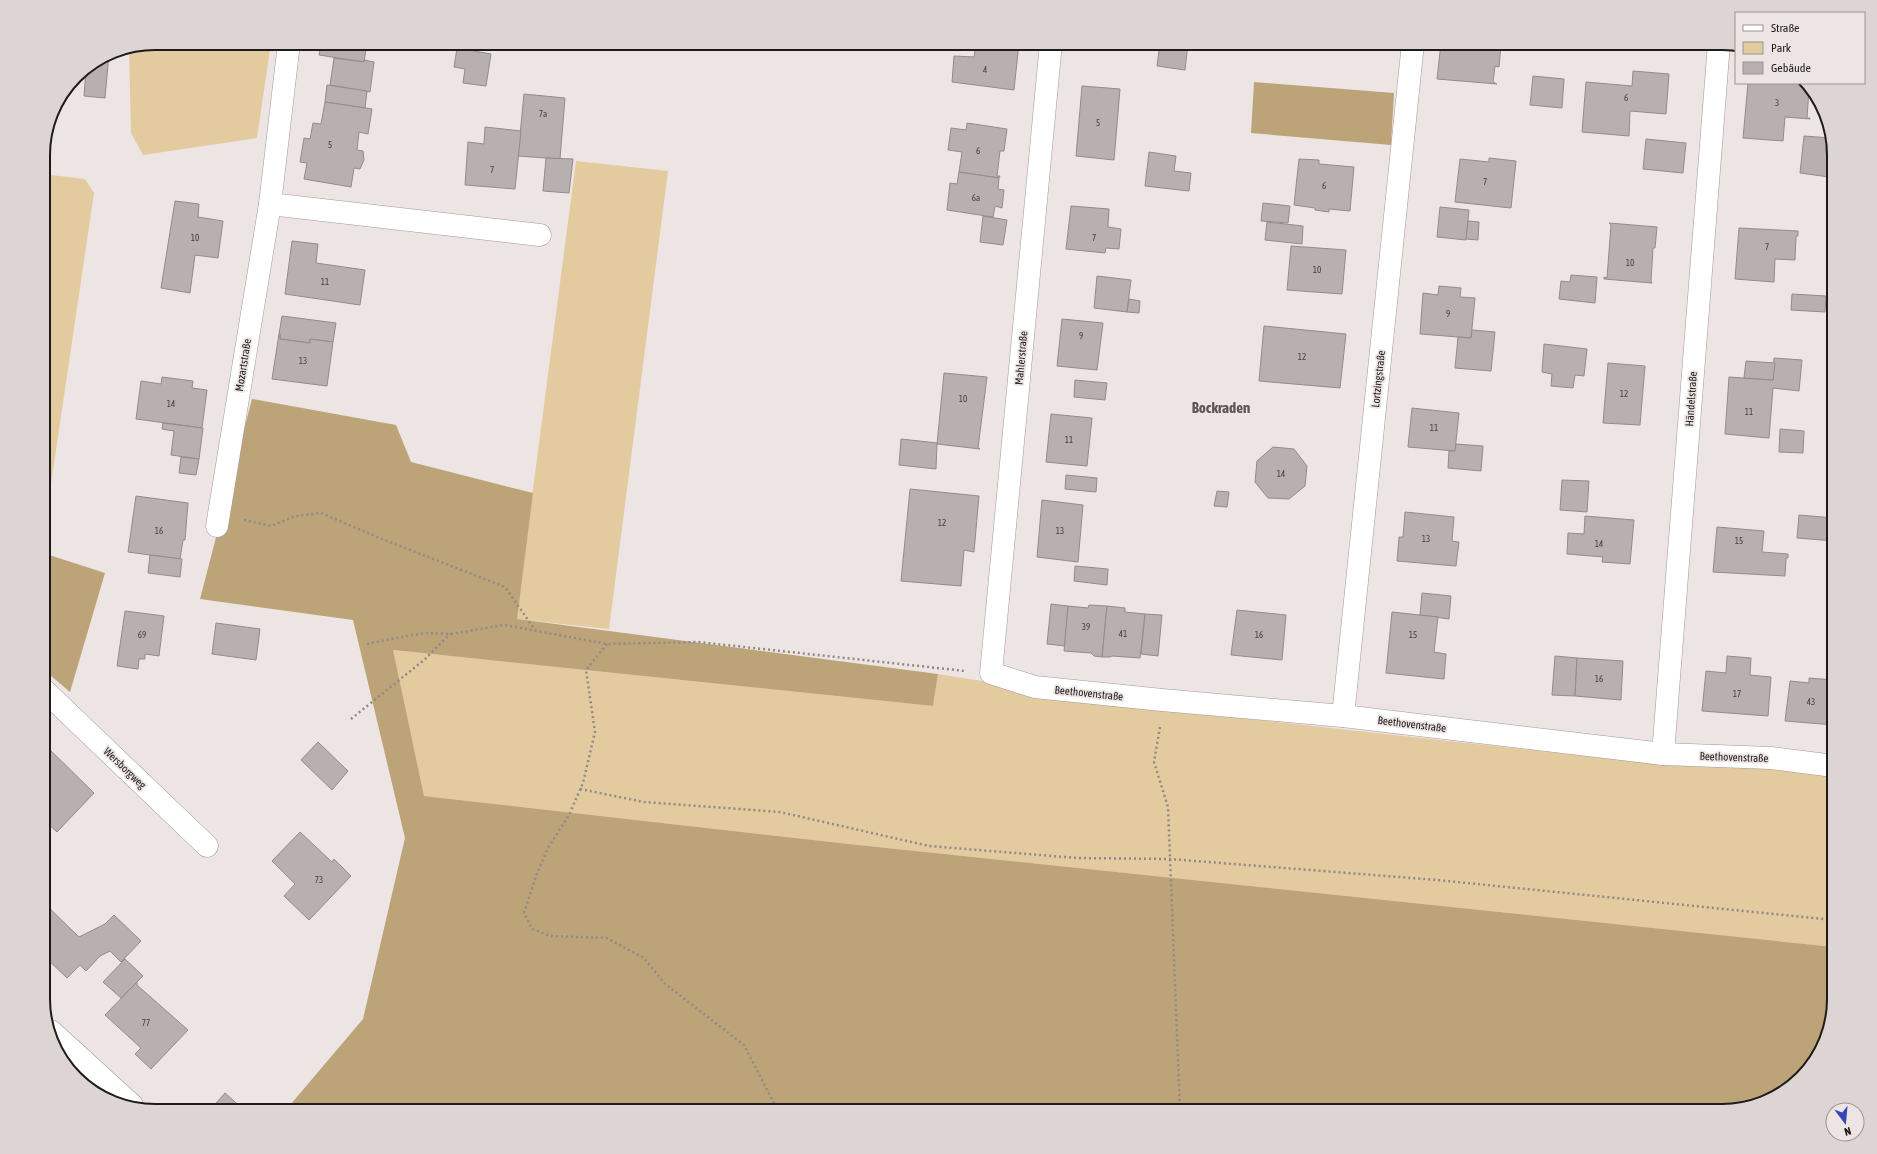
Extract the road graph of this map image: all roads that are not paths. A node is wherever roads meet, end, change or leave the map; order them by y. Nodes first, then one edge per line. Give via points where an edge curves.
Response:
1 (288, 50) edge
2 (1050, 50) edge
3 (1412, 50) edge
4 (1718, 50) edge
5 (270, 204) junction
6 (540, 235) dead end
7 (217, 526) road end
8 (991, 673) joint
9 (50, 696) edge
10 (1343, 716) junction
11 (1664, 754) junction
12 (1827, 765) edge
13 (207, 846) dead end
14 (58, 1036) edge
15 (126, 1099) edge

1 - 5 street, Mozartstraße
2 - 8 street, Mahlerstraße
3 - 10 street, Lortzingstraße
4 - 11 street, Händelstraße
5 - 6 street
5 - 7 street, Mozartstraße
8 - 10 street, Beethovenstraße via 1035,687
9 - 13 street, Wersborgweg
10 - 11 street, Beethovenstraße
11 - 12 street, Beethovenstraße via 1771,758
14 - 15 street

